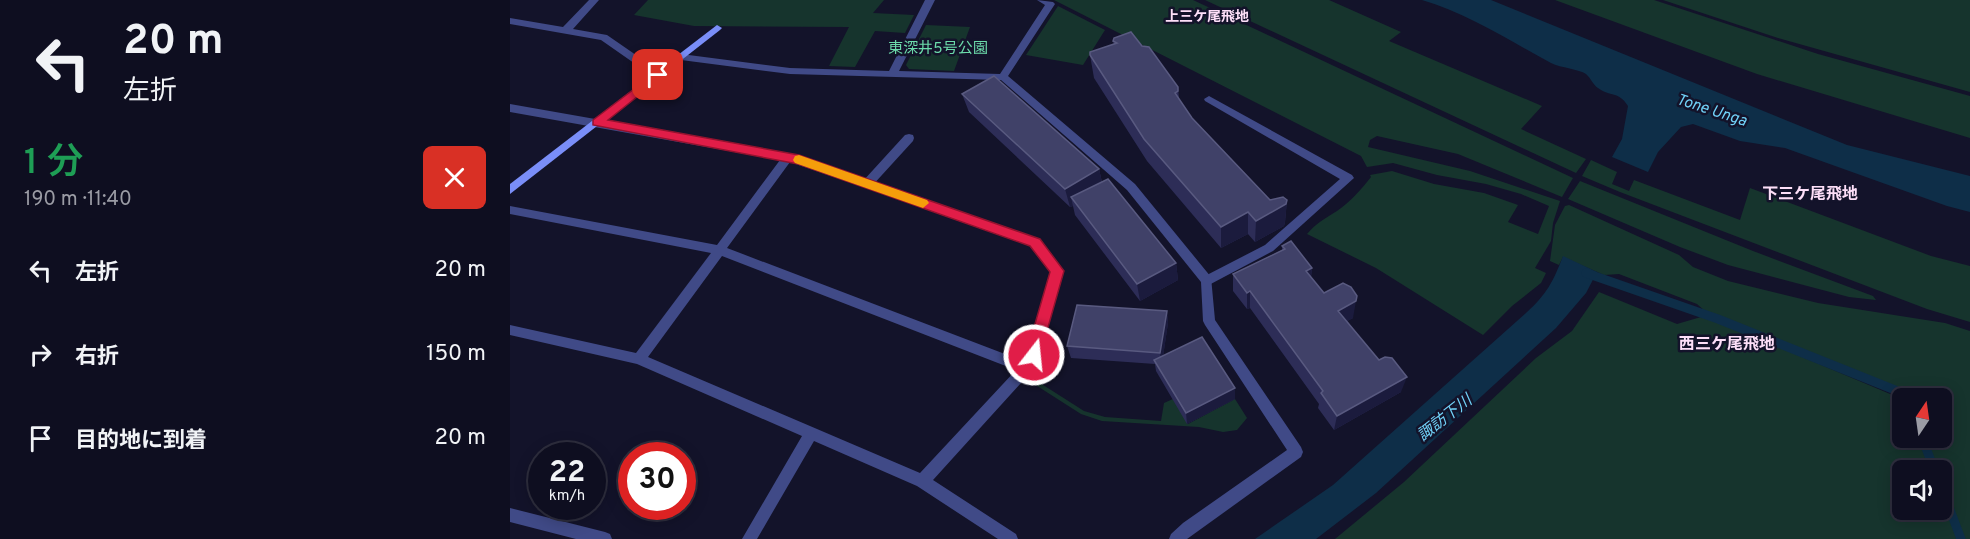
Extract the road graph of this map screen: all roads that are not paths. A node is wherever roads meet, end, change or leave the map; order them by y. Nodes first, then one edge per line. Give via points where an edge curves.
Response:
1 (594, 0) edge
2 (930, 0) edge
3 (1042, 0) edge
4 (510, 21) edge
5 (717, 28) dead end
6 (566, 30) junction
7 (681, 57) junction
8 (658, 75) junction
9 (892, 75) junction
10 (1003, 77) junction
11 (1209, 99) dead end
12 (510, 108) edge
13 (598, 123) junction
14 (909, 138) dead end
15 (788, 158) junction
16 (867, 184) junction
17 (510, 190) edge
18 (510, 210) edge
19 (720, 250) junction
20 (1207, 281) junction
21 (510, 330) edge
22 (639, 359) junction
23 (1026, 368) junction
24 (812, 432) junction
25 (922, 481) junction
26 (510, 515) edge
27 (605, 539) edge
28 (749, 539) edge
29 (1011, 539) edge
30 (1176, 539) edge

1 - 6 street
2 - 9 street
3 - 10 street via 1050,4
4 - 6 street
5 - 7 street
6 - 8 street via 604,37
7 - 8 street
7 - 9 street via 790,71
8 - 13 street
9 - 10 street
10 - 20 street via 1131,187
11 - 20 street via 1348,178 1269,248
12 - 13 street
13 - 15 street
13 - 17 street
14 - 16 street
15 - 16 street
15 - 19 street
16 - 23 street via 1035,243 1057,271 1034,355
18 - 19 street
19 - 22 street
19 - 23 street
20 - 30 street via 1209,321 1296,452
21 - 22 street
22 - 24 street
23 - 25 street
24 - 25 street
24 - 28 street
25 - 29 street
26 - 27 street

